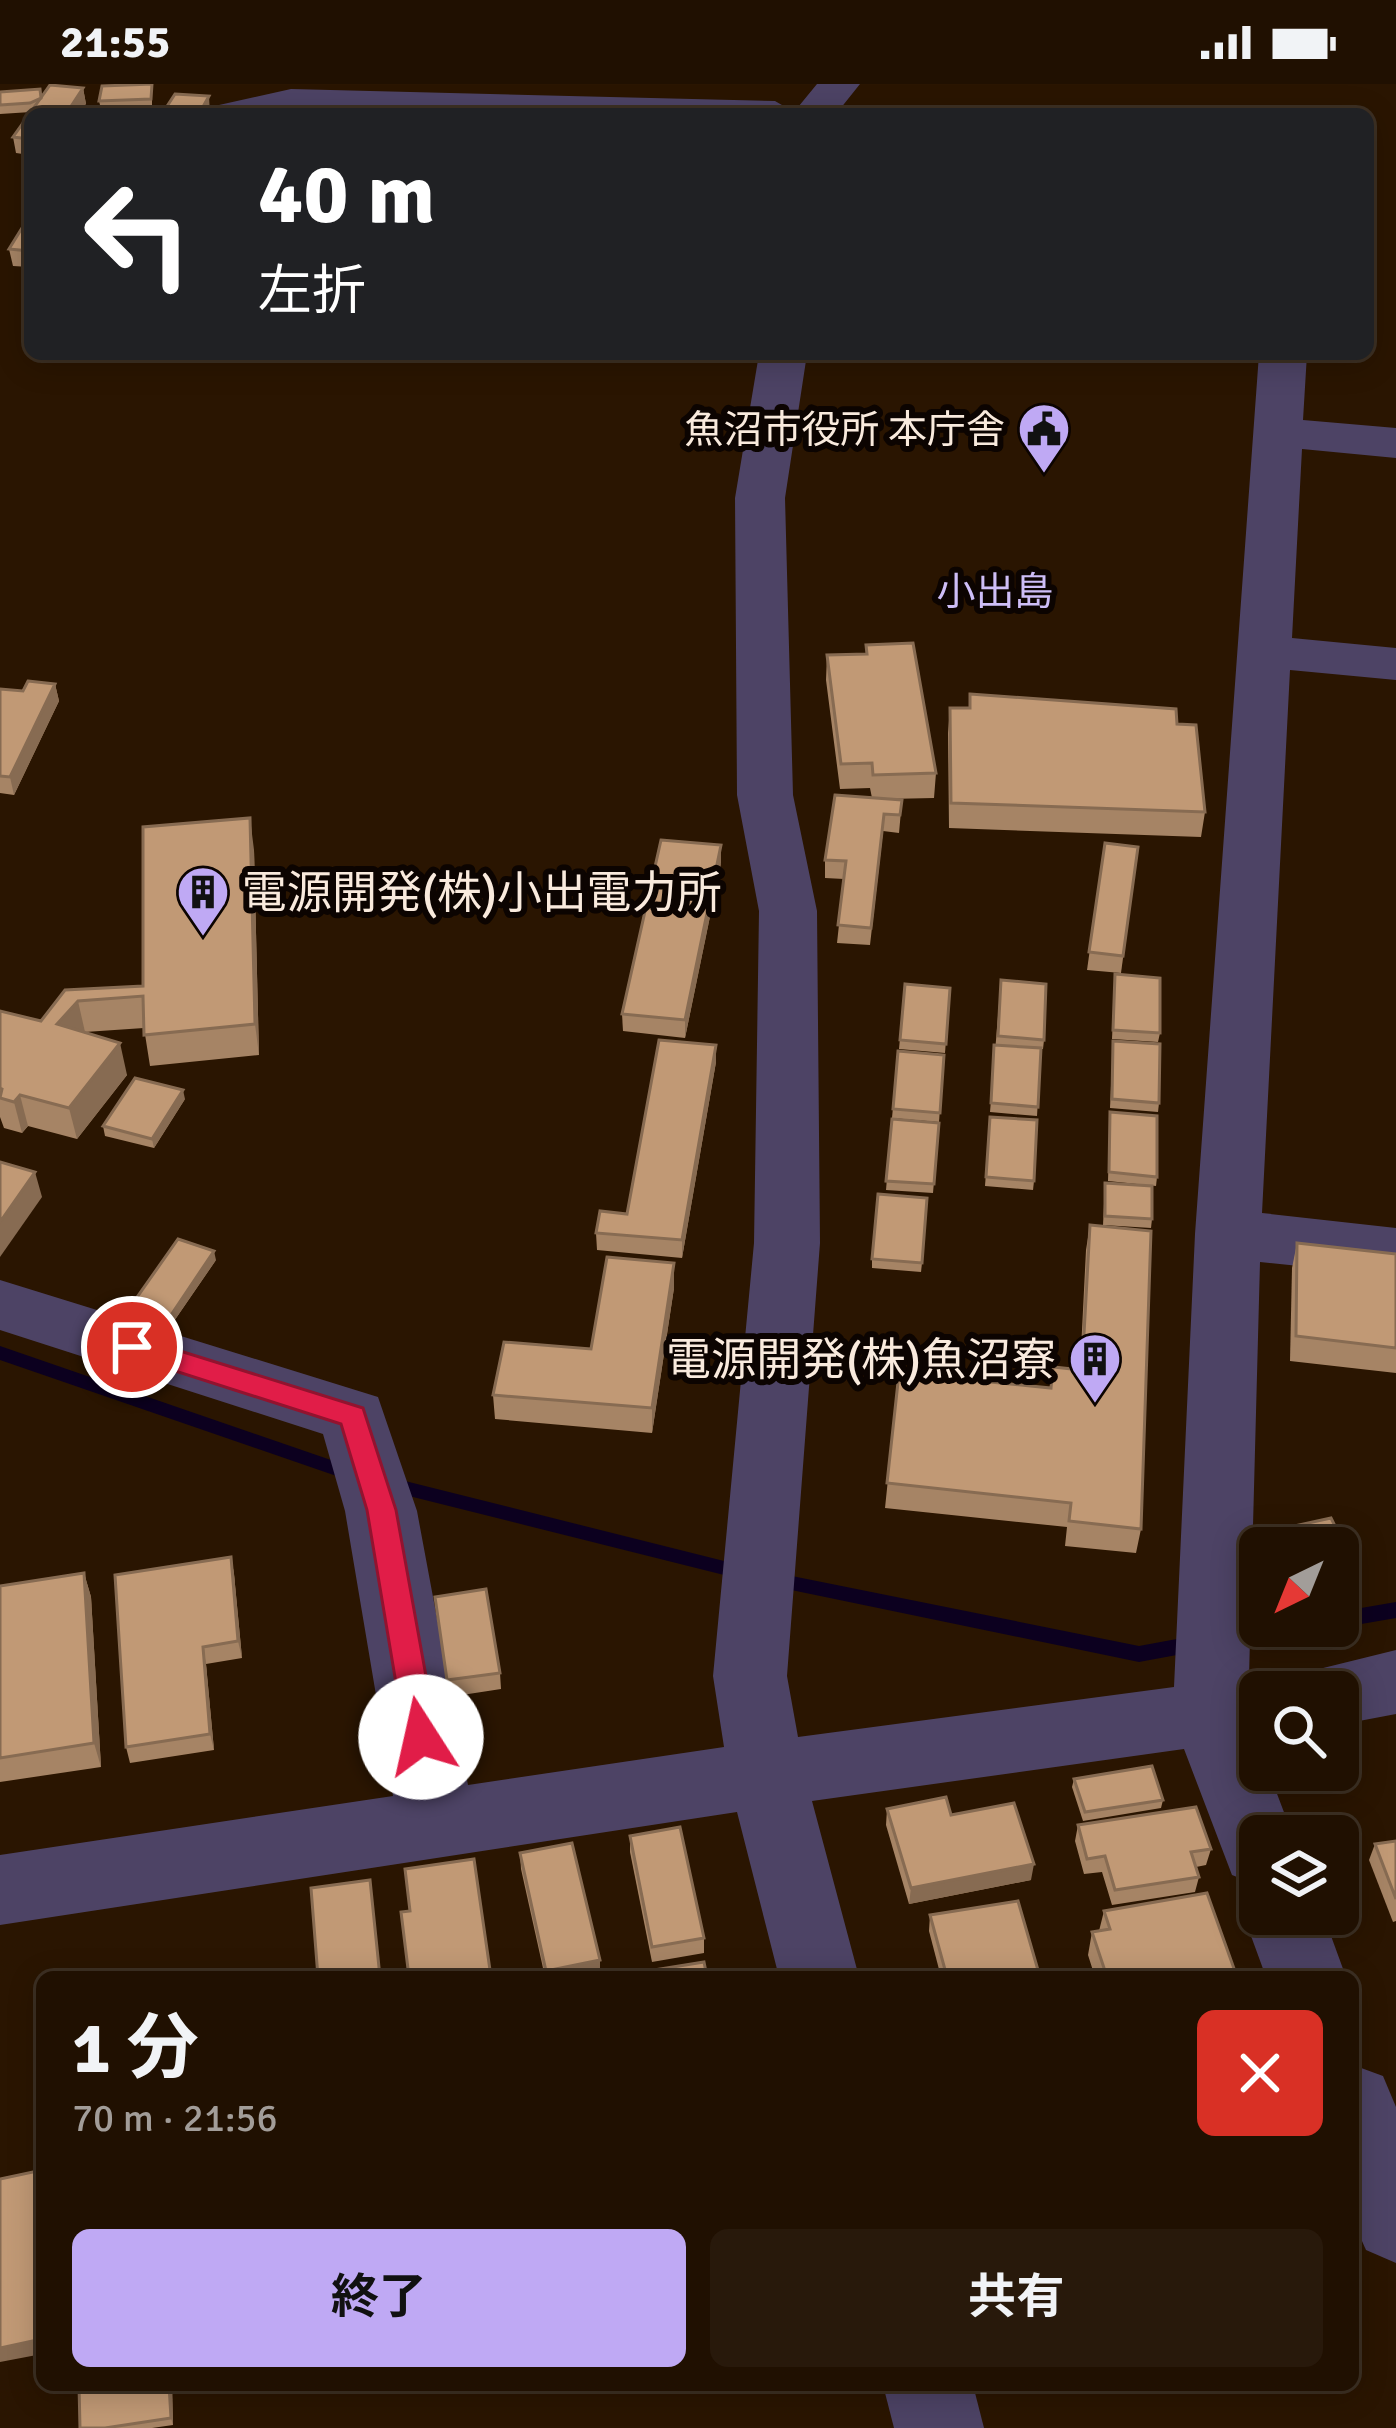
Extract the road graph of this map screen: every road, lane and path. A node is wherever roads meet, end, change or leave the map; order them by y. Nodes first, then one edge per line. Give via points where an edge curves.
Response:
1 (839, 84) edge
2 (262, 108) edge
3 (533, 108) edge
4 (819, 108) edge
5 (782, 360) edge
6 (1283, 360) edge
7 (1279, 432) junction
8 (1396, 443) edge
9 (1264, 651) junction
10 (1396, 664) edge
11 (1228, 1234) junction
12 (1396, 1252) edge
13 (0, 1305) edge
14 (1396, 1682) edge
15 (1359, 1689) edge
16 (1235, 1712) edge
17 (766, 1774) junction
18 (1254, 1815) edge
19 (437, 1828) junction
20 (0, 1890) edge
21 (1291, 1935) edge
22 (817, 1971) edge
23 (1304, 1971) edge
24 (1359, 2120) edge
25 (1396, 2221) edge
26 (930, 2391) edge
27 (939, 2428) edge

1 - 4 street
2 - 3 street
5 - 17 street via 760,498 765,795 788,911 787,1243 750,1676
6 - 7 street
7 - 8 street
7 - 9 street
9 - 10 street
9 - 11 street
11 - 12 street
11 - 16 street via 1213,1597
13 - 19 street via 353,1416 381,1510
14 - 15 street
16 - 17 street
16 - 18 street
17 - 19 street
17 - 22 street
19 - 20 street
21 - 23 street
24 - 25 street
26 - 27 street

